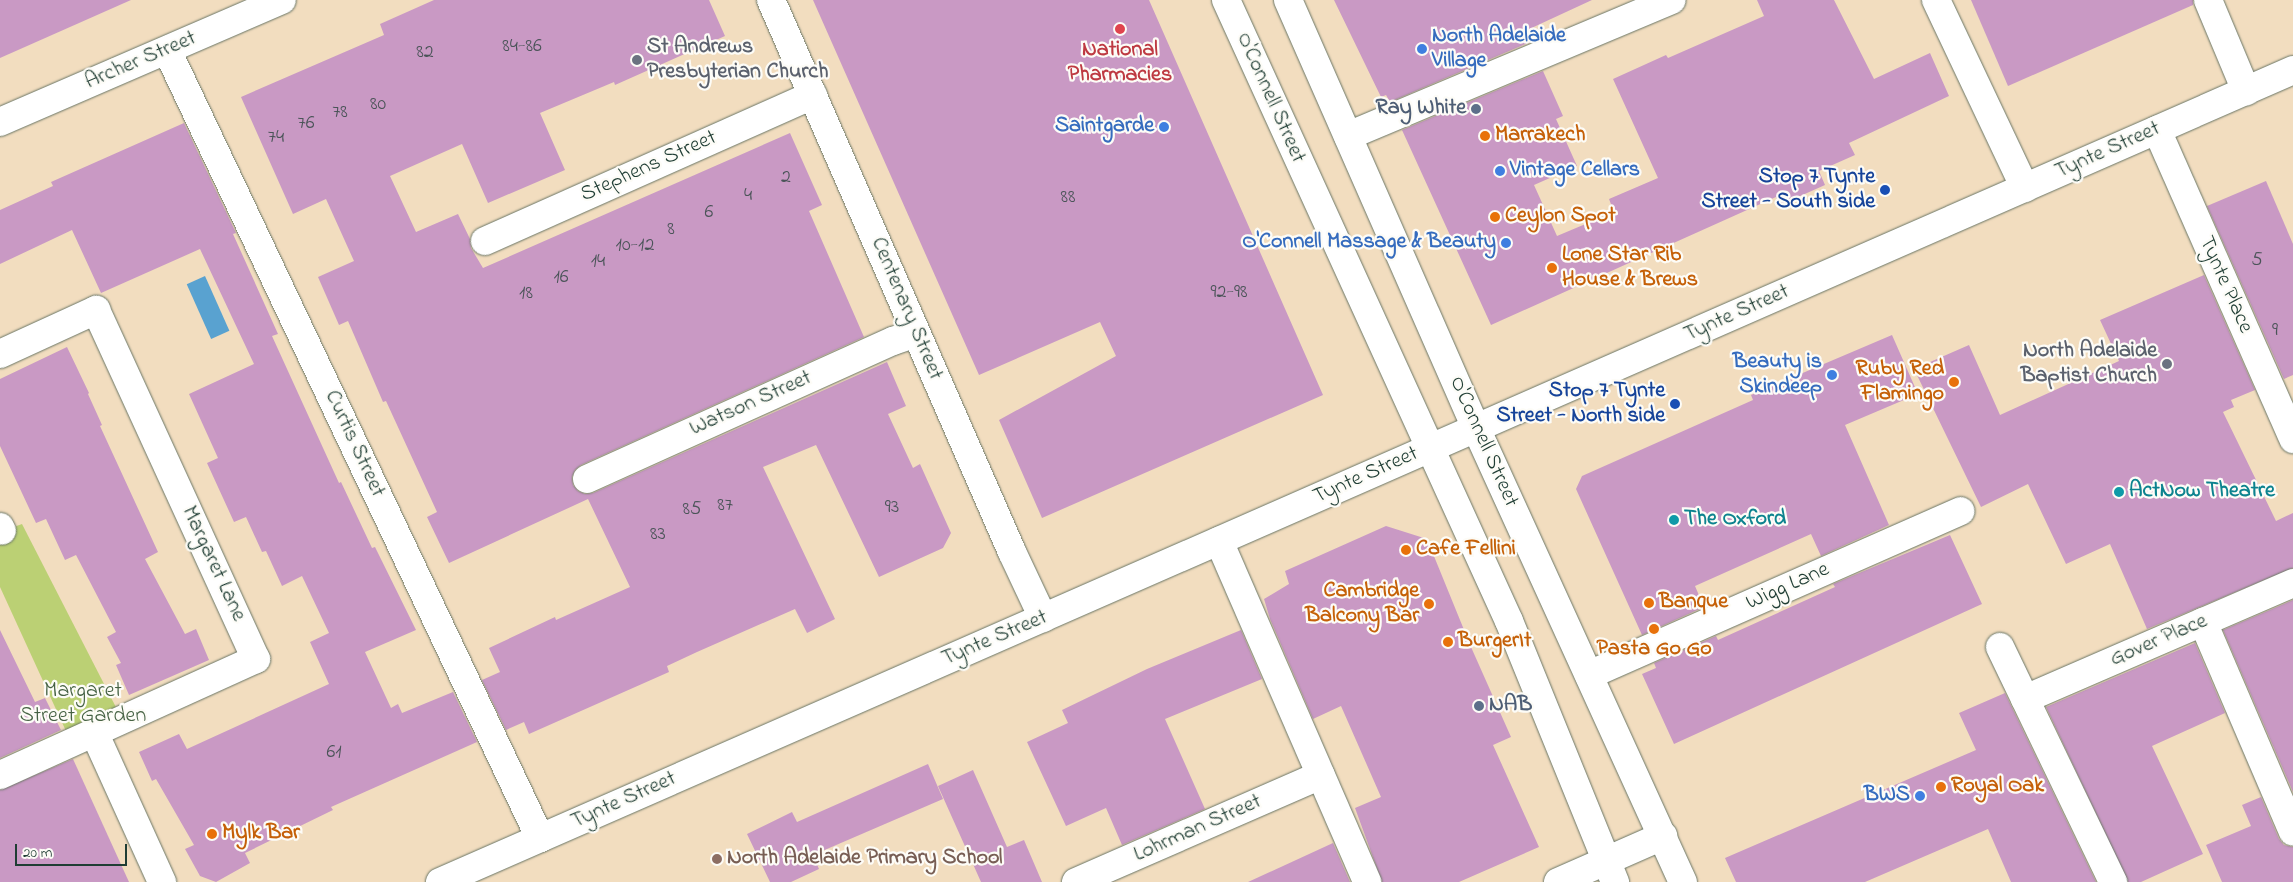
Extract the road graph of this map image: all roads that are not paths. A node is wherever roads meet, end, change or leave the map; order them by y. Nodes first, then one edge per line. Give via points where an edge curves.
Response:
1 (282, 0) edge
2 (771, 0) edge
3 (1226, 0) edge
4 (1288, 0) edge
5 (1672, 0) edge
6 (1936, 0) edge
7 (2208, 0) edge
8 (167, 50) junction
9 (2293, 70) edge
10 (2246, 91) junction
11 (813, 95) junction
12 (0, 122) edge
13 (2157, 130) junction
14 (1348, 136) junction
15 (2025, 188) junction
16 (485, 241) dead end
17 (916, 333) junction
18 (0, 354) edge
19 (1476, 428) junction
20 (2293, 440) edge
21 (1429, 448) junction
22 (587, 478) dead end
23 (1960, 511) dead end
24 (1219, 541) junction
25 (2293, 583) edge
26 (1043, 618) junction
27 (2203, 622) junction
28 (2000, 647) dead end
29 (1589, 675) junction
30 (2025, 699) junction
31 (94, 732) junction
32 (0, 775) edge
33 (1321, 775) junction
34 (2293, 832) edge
35 (1663, 836) junction
36 (540, 838) junction
37 (1610, 872) edge
38 (162, 882) edge
39 (440, 882) edge
40 (1076, 882) edge
41 (1367, 882) edge
42 (1558, 882) edge
43 (1683, 882) edge
44 (2113, 882) edge

1 - 8 street, Archer Street
2 - 11 street, Centenary Street
3 - 21 street, O'Connell Street
4 - 14 street, O'Connell Street
5 - 14 street
6 - 15 street
7 - 10 street
8 - 12 street, Archer Street
8 - 36 street, Curtis Street
9 - 10 street, Tynte Street
10 - 13 street, Tynte Street
11 - 16 street, Stephens Street
11 - 17 street, Centenary Street
13 - 15 street, Tynte Street
13 - 20 street, Tynte Place
14 - 19 street, O'Connell Street
15 - 19 street, Tynte Street
17 - 22 street, Watson Street
17 - 26 street, Centenary Street
18 - 31 street, Margaret Lane via 96,310 256,658
19 - 21 street, Tynte Street
19 - 29 street, O'Connell Street
21 - 24 street, Tynte Street
21 - 37 street, O'Connell Street via 1509,621
23 - 29 street, Wigg Lane
24 - 26 street, Tynte Street
24 - 33 street
25 - 27 street, Gover Place
26 - 36 street, Tynte Street
27 - 30 street, Gover Place
27 - 34 street
28 - 30 street
29 - 35 street, O'Connell Street
30 - 44 street
31 - 32 street, Margaret Lane
31 - 38 street
33 - 40 street, Lohrman Street
33 - 41 street
35 - 37 street
35 - 43 street, O'Connell Street
36 - 39 street, Tynte Street
37 - 42 street

